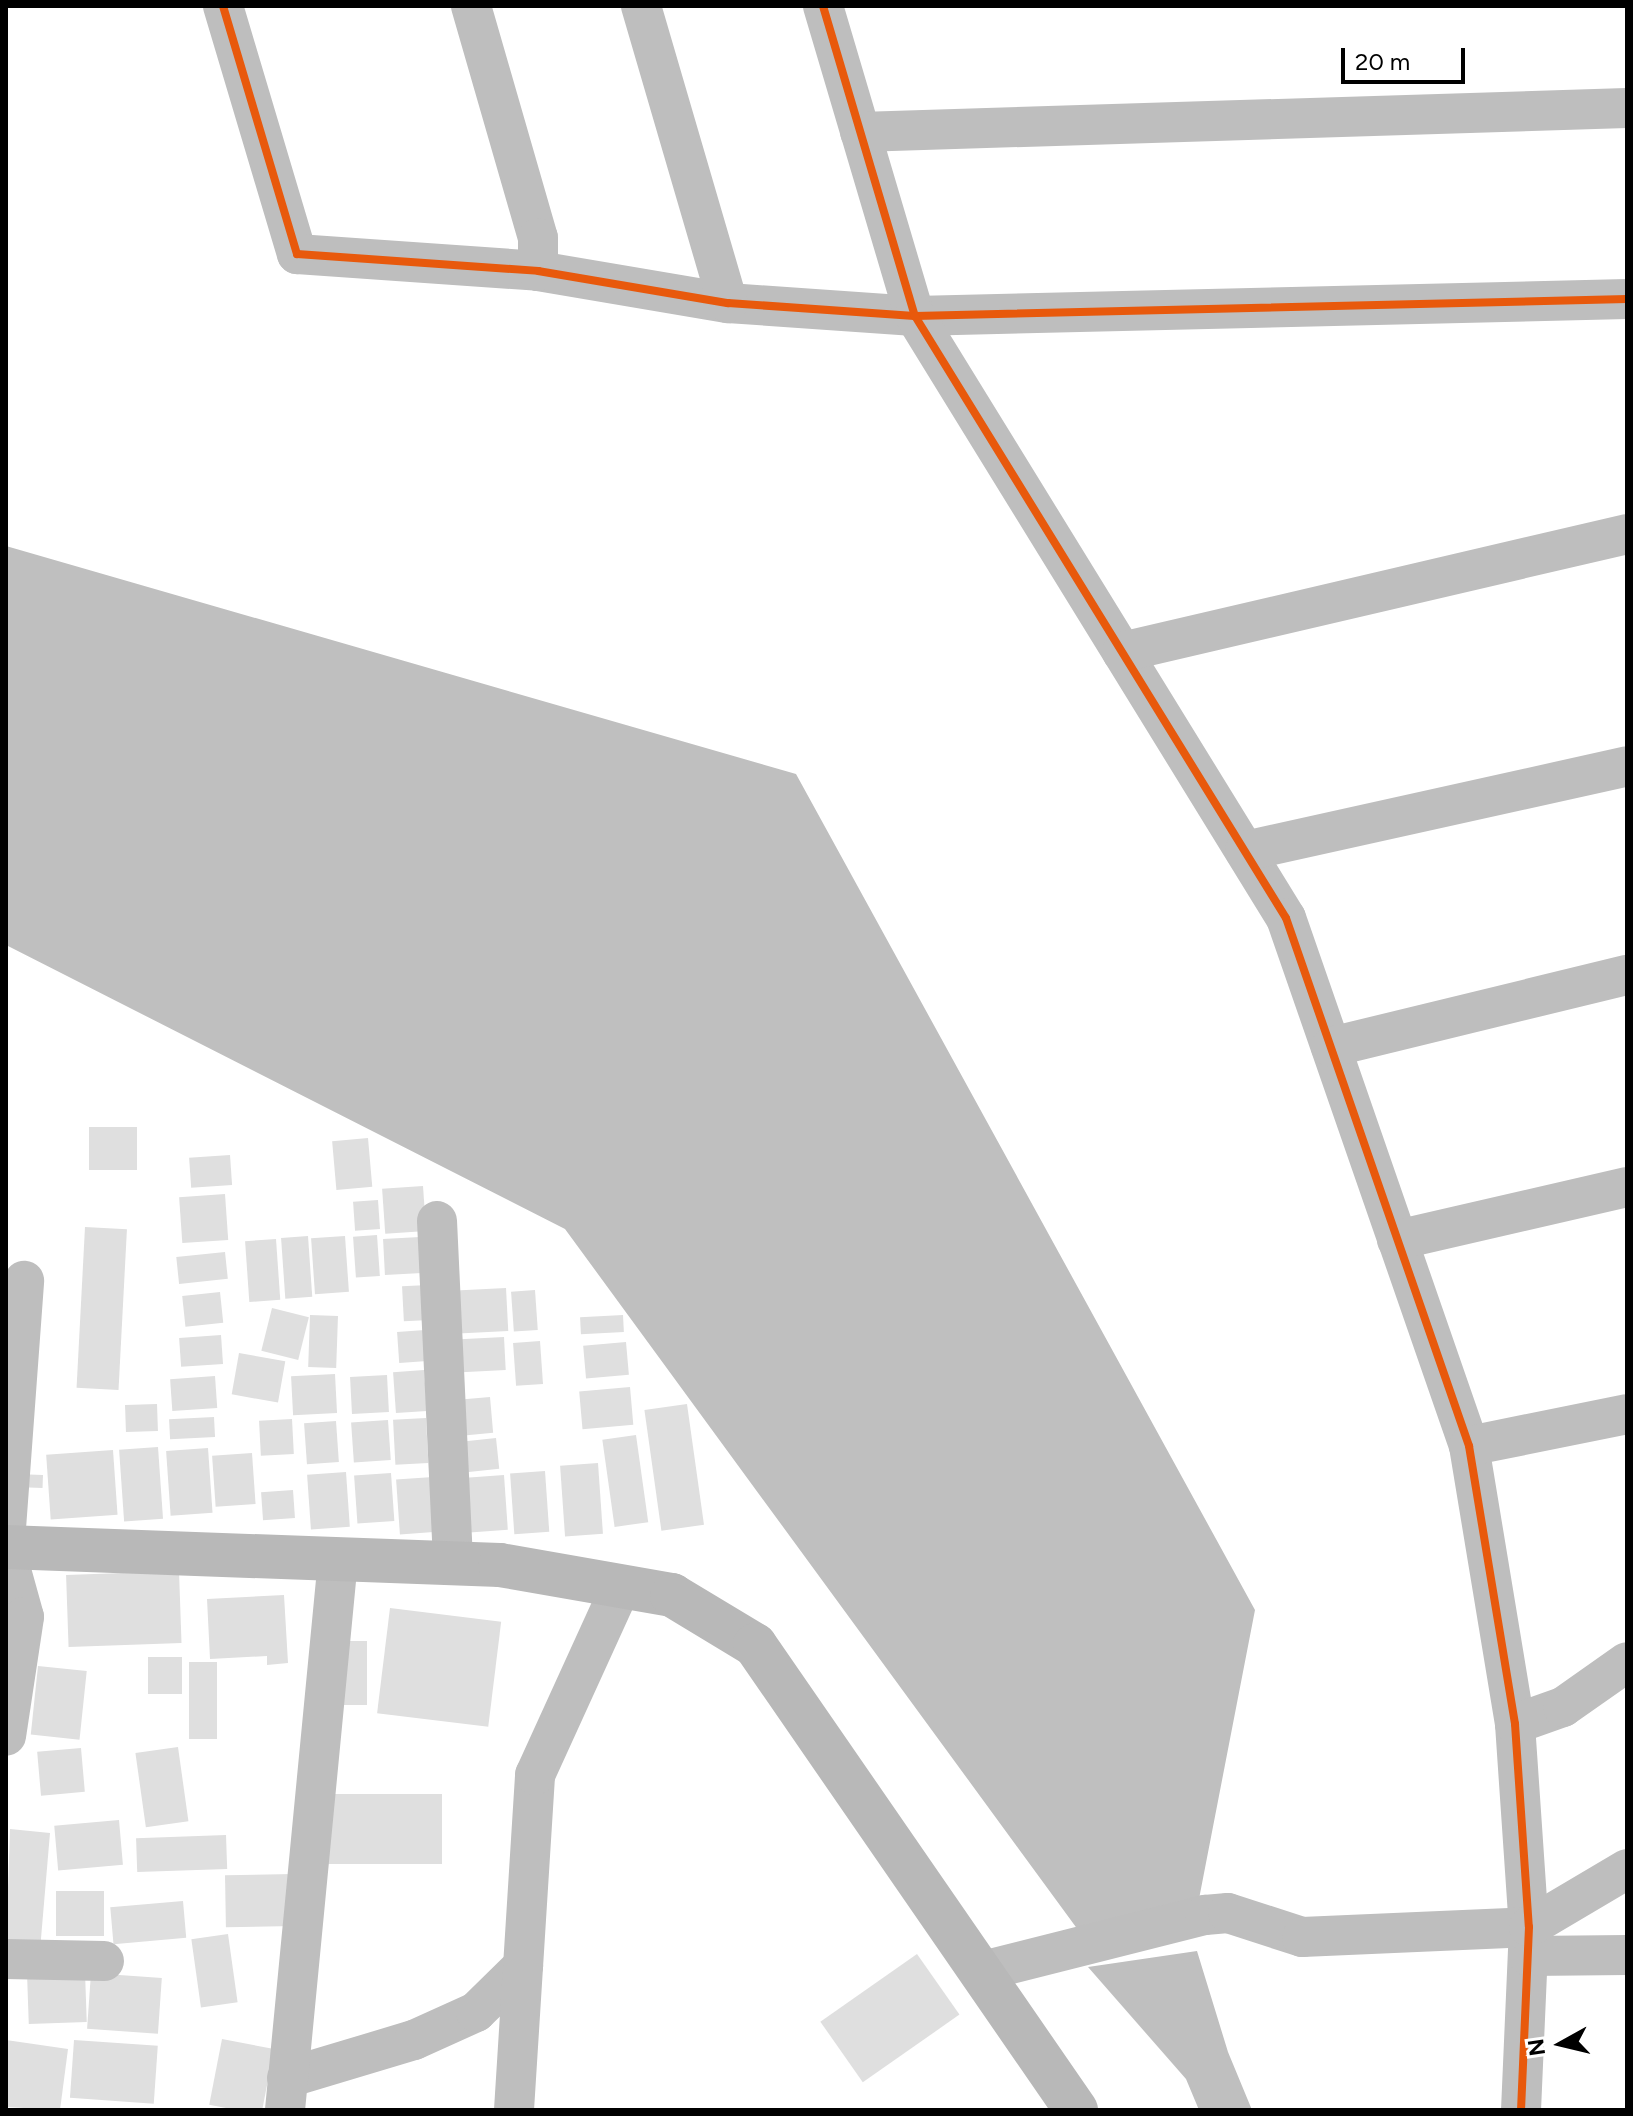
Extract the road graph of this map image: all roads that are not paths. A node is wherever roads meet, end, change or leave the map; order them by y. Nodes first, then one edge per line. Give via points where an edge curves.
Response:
1 (223, 6) edge
2 (471, 6) edge
3 (641, 6) edge
4 (823, 6) edge
5 (1627, 108) edge
6 (860, 132) junction
7 (538, 271) junction
8 (1627, 299) edge
9 (728, 303) junction
10 (915, 316) junction
11 (1627, 534) edge
12 (1122, 652) junction
13 (1627, 766) edge
14 (1245, 851) junction
15 (1627, 975) edge
16 (1331, 1047) junction
17 (1627, 1187) edge
18 (437, 1221) dead end
19 (1397, 1240) junction
20 (24, 1281) dead end
21 (1627, 1414) edge
22 (1469, 1446) junction
23 (6, 1528) edge
24 (6, 1550) edge
25 (338, 1560) junction
26 (453, 1563) junction
27 (621, 1586) junction
28 (1627, 1662) edge
29 (1515, 1724) junction
30 (6, 1736) edge
31 (1627, 1869) edge
32 (1528, 1942) junction
33 (1627, 1955) edge
34 (6, 1959) edge
35 (104, 1961) dead end
36 (523, 1966) junction
37 (983, 1971) junction
38 (286, 2094) edge
39 (514, 2110) edge
40 (1076, 2110) edge
41 (1521, 2110) edge

1 - 7 street via 297,254
2 - 7 street via 538,238
3 - 9 street
4 - 6 street
5 - 6 street
6 - 10 street
7 - 9 street
8 - 10 street
9 - 10 street
10 - 12 street
11 - 12 street
12 - 14 street
13 - 14 street
14 - 16 street via 1286,918
15 - 16 street
16 - 19 street
17 - 19 street
18 - 26 street
19 - 22 street
20 - 23 street
21 - 22 street
22 - 29 street
24 - 25 street
24 - 30 street via 24,1617
25 - 26 street
25 - 38 street
26 - 27 street via 500,1565
27 - 36 street via 535,1775
27 - 37 street via 672,1595 755,1645
28 - 29 street via 1563,1707
29 - 32 street
31 - 32 street
32 - 33 street
32 - 37 street via 1302,1937 1228,1913
32 - 41 street
34 - 35 street
36 - 38 street via 476,2012
36 - 39 street
37 - 40 street

